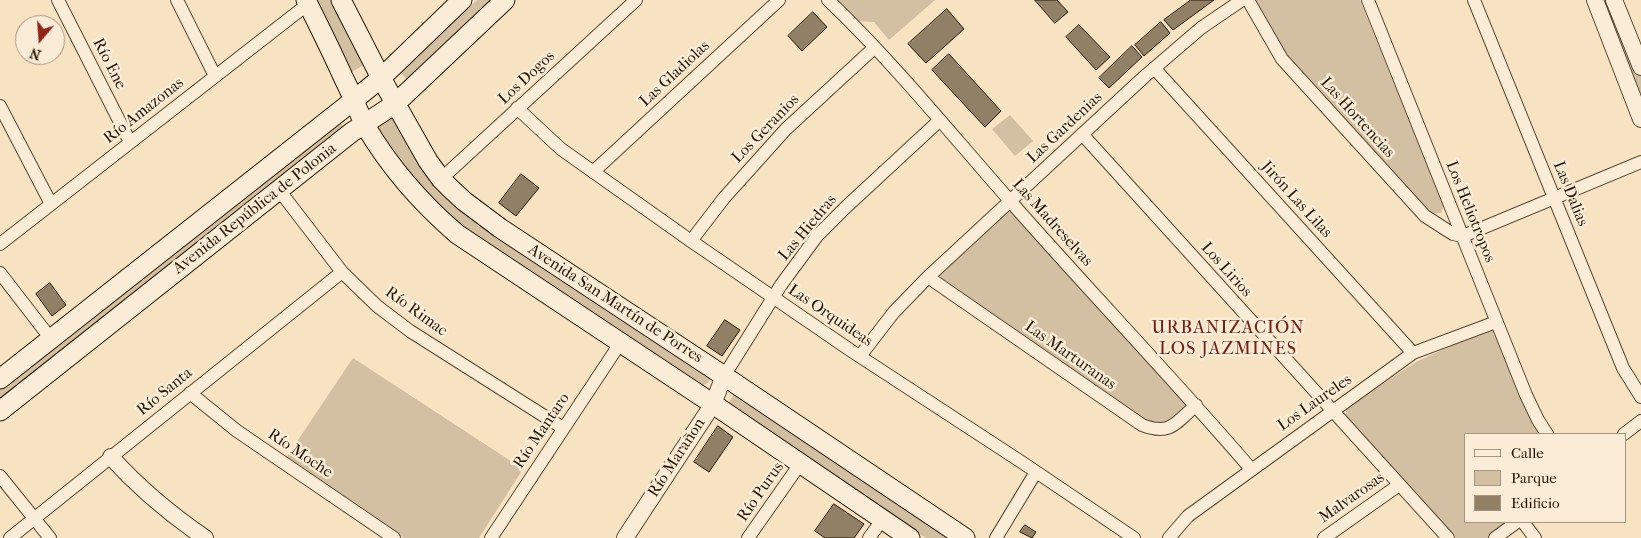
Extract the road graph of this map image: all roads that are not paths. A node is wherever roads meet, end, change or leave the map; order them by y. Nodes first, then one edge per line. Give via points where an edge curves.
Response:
1 (58, 0) edge
2 (177, 0) edge
3 (341, 0) edge
4 (462, 0) edge
5 (505, 0) edge
6 (636, 0) edge
7 (779, 0) edge
8 (828, 0) edge
9 (1242, 0) edge
10 (1248, 0) edge
11 (1368, 0) edge
12 (1474, 0) edge
13 (1595, 0) edge
14 (1614, 0) edge
15 (307, 2) edge
16 (874, 48) junction
17 (1641, 67) edge
18 (1154, 68) junction
19 (215, 76) junction
20 (381, 78) junction
21 (354, 100) junction
22 (395, 104) junction
23 (517, 108) junction
24 (2, 114) edge
25 (1641, 119) edge
26 (940, 120) junction
27 (365, 125) junction
28 (1082, 134) junction
29 (130, 142) junction
30 (1641, 162) edge
31 (593, 172) junction
32 (441, 179) junction
33 (279, 190) junction
34 (1554, 197) junction
35 (1010, 202) junction
36 (51, 204) junction
37 (1463, 236) junction
38 (691, 241) junction
39 (0, 244) edge
40 (342, 272) junction
41 (0, 273) edge
42 (928, 277) junction
43 (773, 297) junction
44 (1496, 322) junction
45 (52, 339) junction
46 (621, 342) junction
47 (1413, 354) junction
48 (860, 356) junction
49 (724, 376) junction
50 (0, 379) edge
51 (190, 393) junction
52 (1641, 397) edge
53 (713, 404) junction
54 (1196, 405) junction
55 (0, 411) edge
56 (1332, 411) junction
57 (1641, 421) edge
58 (563, 428) junction
59 (1546, 433) edge
60 (1625, 433) edge
61 (111, 457) junction
62 (800, 464) junction
63 (1251, 469) junction
64 (1036, 472) junction
65 (0, 476) edge
66 (1399, 485) junction
67 (34, 519) junction
68 (882, 520) junction
69 (1524, 523) edge
70 (1513, 530) edge
71 (10, 538) edge
72 (50, 538) edge
73 (205, 538) edge
74 (394, 538) edge
75 (491, 538) edge
76 (625, 538) edge
77 (748, 538) edge
78 (869, 538) edge
79 (910, 538) edge
80 (965, 538) edge
81 (996, 538) edge
82 (1134, 538) edge
83 (1169, 538) edge
84 (1324, 538) edge
85 (1448, 538) edge
86 (1495, 538) edge
87 (1535, 538) edge

1 - 29 street, Río Ene
2 - 19 street
3 - 20 main road, Avenida San Martín de Porres
4 - 20 main road, Avenida República de Polonia
5 - 22 main road, Avenida República de Polonia
6 - 23 street, Los Dogos
7 - 31 street, Las Gladiolas
8 - 16 street, Las Madreselvas
9 - 18 street, Las Gardenias via 1201,28
10 - 37 street, Las Hortencias via 1282,59 1374,162 1425,216 1453,234
11 - 37 street, Los Heliotropos
12 - 34 street, Las Dalias
13 - 25 street
14 - 17 street
15 - 19 street, Río Amazonas
15 - 21 main road, Avenida San Martín de Porres
16 - 26 street, Las Madreselvas
16 - 38 street, Los Geranios via 786,129 724,198
18 - 28 street, Las Gardenias
18 - 47 street, Jirón Las Lilas
19 - 29 street, Río Amazonas
20 - 21 main road, Avenida República de Polonia
20 - 22 main road, Avenida San Martín de Porres
21 - 27 main road, Avenida San Martín de Porres
21 - 45 main road, Avenida República de Polonia
22 - 27 main road, Avenida República de Polonia
22 - 32 main road, Avenida San Martín de Porres
23 - 31 street, Las Orquideas via 561,149
23 - 32 street, Los Dogos
24 - 36 street
26 - 35 street, Las Madreselvas
26 - 43 street, Las Hiedras via 818,236
27 - 33 main road, Avenida República de Polonia
27 - 46 main road, Avenida San Martín de Porres via 414,194 457,234
28 - 35 street, Las Gardenias
28 - 56 street, Los Lirios
29 - 36 street, Río Amazonas
30 - 34 street
31 - 38 street, Las Orquideas
32 - 49 main road, Avenida San Martín de Porres via 500,228
33 - 40 street, Río Rimac
33 - 55 main road, Avenida República de Polonia
34 - 37 street
34 - 52 street, Las Dalias via 1623,368
35 - 42 street, Las Gardenias
35 - 54 street, Las Madreselvas
36 - 39 street, Río Amazonas
37 - 44 street, Los Heliotropos
38 - 43 street, Las Orquideas
40 - 51 street, Río Santa
40 - 58 street, Río Rimac via 378,306 410,330
41 - 45 street
42 - 48 street, Las Gardenias via 894,312
42 - 54 street, Las Marturanas via 1142,425 1167,429
43 - 48 street, Las Orquideas
43 - 49 street, Las Hiedras
44 - 47 street, Los Laureles
44 - 59 street, Los Heliotropos via 1526,395
45 - 50 main road, Avenida República de Polonia
46 - 53 main road, Avenida San Martín de Porres
46 - 58 street, Río Mantaro
47 - 56 street, Los Laureles
48 - 64 street, Las Orquideas
49 - 53 street, Río Marañon
49 - 80 main road, Avenida San Martín de Porres
51 - 61 street, Río Santa
51 - 74 street, Río Moche via 237,431
53 - 62 main road, Avenida San Martín de Porres
53 - 76 street, Río Marañon
54 - 63 street, Las Madreselvas
56 - 63 street, Los Laureles
56 - 66 street, Los Lirios
57 - 60 street
58 - 75 street, Río Mantaro
61 - 67 street, Río Santa
61 - 73 street via 165,510
62 - 68 main road, Avenida San Martín de Porres
62 - 77 street, Río Purus
63 - 83 street, Los Laureles via 1188,516
64 - 81 street
64 - 82 street, Las Orquideas
65 - 67 street
66 - 84 street, Malvarosas
66 - 85 street, Los Lirios
67 - 71 street, Río Santa
67 - 72 street
68 - 78 street
68 - 79 main road, Avenida San Martín de Porres
69 - 87 street
70 - 86 street

